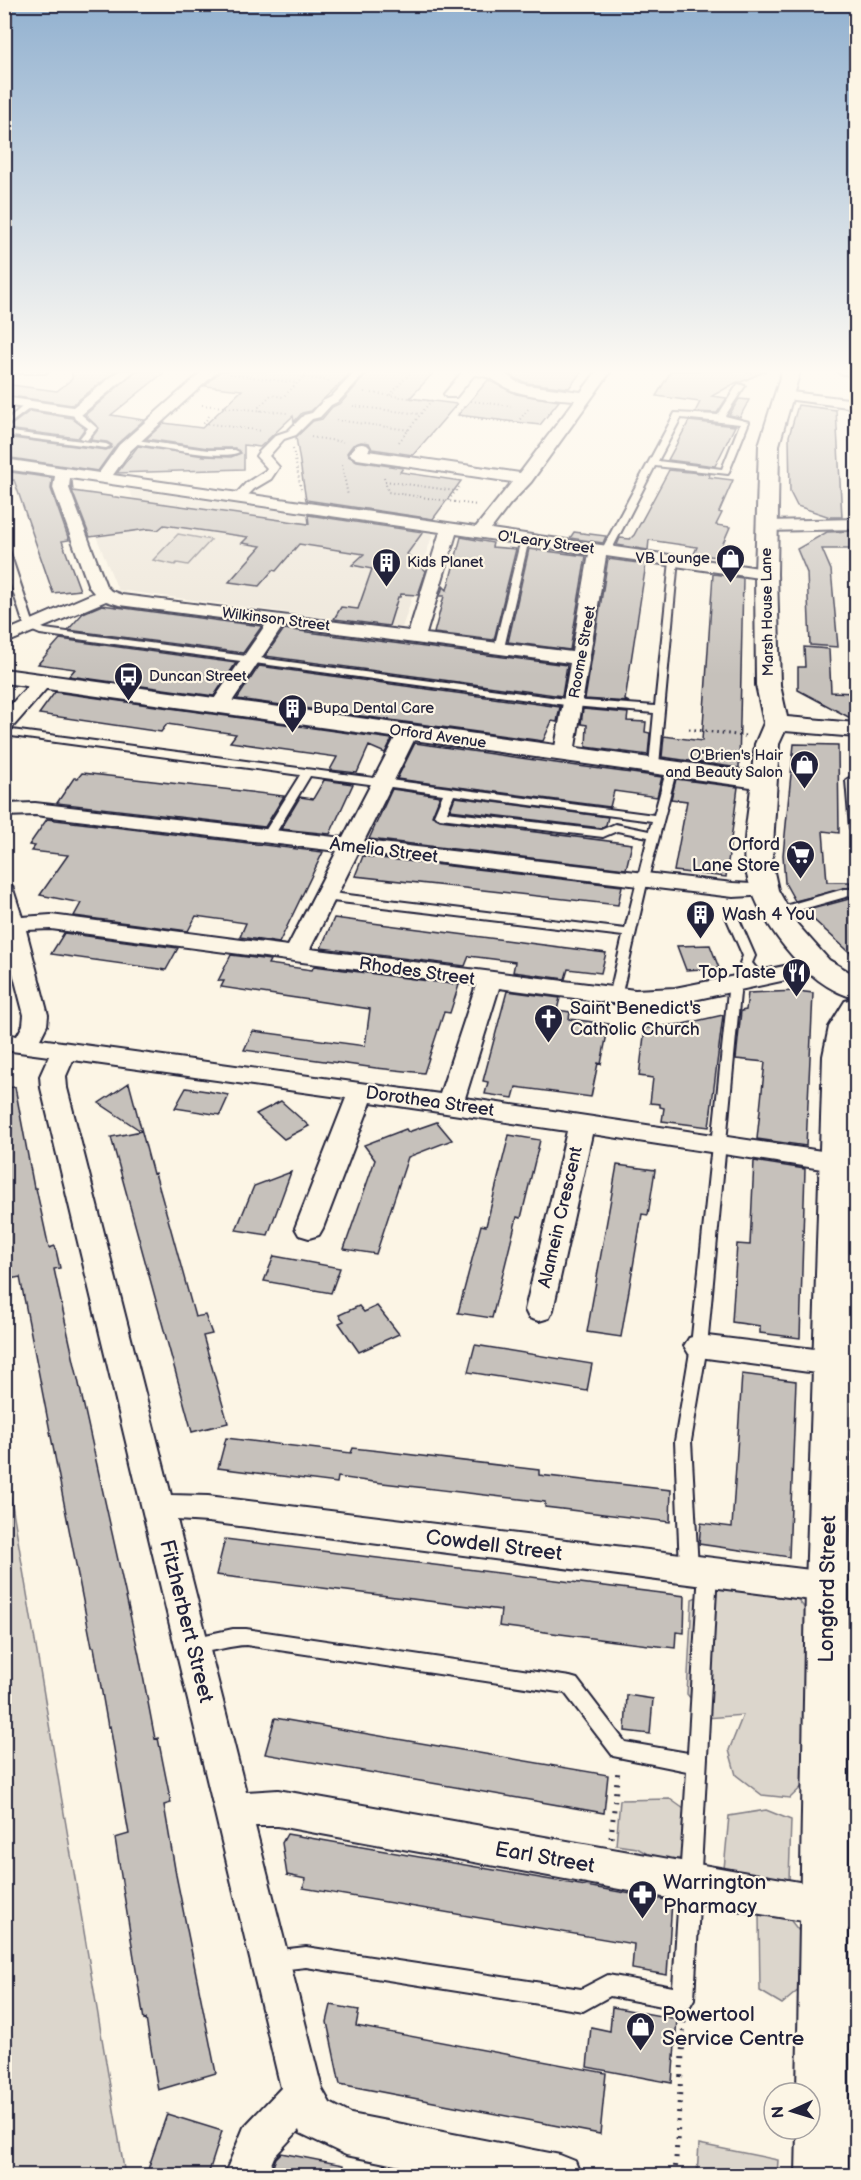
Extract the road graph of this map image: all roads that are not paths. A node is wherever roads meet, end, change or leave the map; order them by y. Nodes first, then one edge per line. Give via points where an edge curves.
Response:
1 (66, 472) edge
2 (72, 473) edge
3 (107, 473) edge
4 (271, 473) edge
5 (483, 473) edge
6 (529, 473) edge
7 (649, 473) edge
8 (768, 473) edge
9 (104, 477) junction
10 (525, 479) junction
11 (239, 497) junction
12 (856, 524) edge
13 (766, 526) junction
14 (449, 529) junction
15 (480, 533) junction
16 (525, 539) junction
17 (4, 547) edge
18 (602, 551) junction
19 (675, 561) junction
20 (766, 574) junction
21 (105, 596) junction
22 (278, 620) junction
23 (31, 627) junction
24 (416, 637) junction
25 (4, 639) edge
26 (499, 648) junction
27 (581, 659) junction
28 (250, 660) junction
29 (4, 676) edge
30 (43, 681) junction
31 (573, 703) junction
32 (220, 705) junction
33 (660, 710) junction
34 (776, 723) junction
35 (4, 725) edge
36 (856, 730) edge
37 (4, 732) edge
38 (408, 732) junction
39 (564, 753) junction
40 (663, 767) junction
41 (306, 773) junction
42 (765, 781) junction
43 (856, 781) edge
44 (382, 783) junction
45 (450, 790) junction
46 (4, 810) edge
47 (658, 819) junction
48 (856, 828) edge
49 (654, 835) junction
50 (268, 836) junction
51 (349, 846) junction
52 (642, 879) junction
53 (4, 891) edge
54 (856, 892) edge
55 (324, 896) junction
56 (769, 902) junction
57 (732, 917) dead end
58 (13, 924) junction
59 (629, 933) junction
60 (295, 955) junction
61 (819, 966) junction
62 (489, 980) junction
63 (746, 980) junction
64 (856, 989) edge
65 (615, 997) junction
66 (856, 1008) edge
67 (14, 1043) edge
68 (64, 1051) junction
69 (362, 1091) junction
70 (450, 1104) junction
71 (582, 1123) junction
72 (720, 1146) junction
73 (835, 1162) junction
74 (309, 1228) dead end
75 (539, 1310) dead end
76 (699, 1346) junction
77 (831, 1363) junction
78 (160, 1510) junction
79 (698, 1570) junction
80 (827, 1587) junction
81 (193, 1645) junction
82 (698, 1764) junction
83 (234, 1814) junction
84 (690, 1883) junction
85 (840, 1909) edge
86 (269, 1961) junction
87 (303, 2095) junction
88 (245, 2175) edge
89 (560, 2175) edge
90 (822, 2175) edge

1 - 21 street via 61,488 98,587
2 - 9 street, O'Leary Street
3 - 9 street
4 - 11 street
5 - 10 street
6 - 10 street
7 - 18 lane
8 - 13 street, Marsh House Lane
9 - 11 street, O'Leary Street
10 - 15 street
11 - 14 street, O'Leary Street
12 - 13 street
13 - 20 street, Marsh House Lane
14 - 15 street, O'Leary Street
14 - 24 street
15 - 16 street, O'Leary Street
16 - 18 street, O'Leary Street
16 - 26 lane
17 - 23 lane
18 - 19 street, O'Leary Street
18 - 27 street, Roome Street
19 - 20 street, O'Leary Street
19 - 33 lane
20 - 34 street, Marsh House Lane via 768,685
21 - 22 street, Wilkinson Street
21 - 23 street
22 - 24 street, Wilkinson Street
22 - 28 street
23 - 25 street
23 - 28 lane via 43,632
24 - 26 street, Wilkinson Street
26 - 27 street, Wilkinson Street
27 - 31 street, Roome Street
28 - 31 lane
28 - 32 street
29 - 30 street, Orford Avenue
30 - 32 street, Orford Avenue
30 - 35 street
31 - 33 lane
31 - 39 street, Roome Street
32 - 38 street, Orford Avenue
33 - 40 lane
34 - 36 street
34 - 42 street via 767,744
37 - 41 lane
38 - 39 street, Orford Avenue
38 - 44 street
39 - 40 street, Orford Avenue
40 - 42 street, Orford Avenue
40 - 47 lane
41 - 44 lane
41 - 50 lane
42 - 56 street via 758,856 759,874
43 - 48 lane via 851,780
44 - 45 lane
44 - 51 street
45 - 47 lane
45 - 49 lane via 440,815 603,834 615,827
46 - 50 street, Amelia Street via 35,809
47 - 49 lane
49 - 52 lane
50 - 51 street, Amelia Street
51 - 52 street, Amelia Street
51 - 55 street
52 - 56 street, Amelia Street via 733,890
52 - 59 lane
53 - 58 street
54 - 56 lane
55 - 59 lane
55 - 60 street
56 - 61 street via 796,942
57 - 63 lane via 749,956
58 - 60 street, Rhodes Street via 51,922
58 - 67 street via 36,1014 35,1025
59 - 65 lane
60 - 62 street, Rhodes Street
61 - 63 street, Rhodes Street
61 - 64 street
62 - 65 street, Rhodes Street
62 - 70 street
63 - 65 street, Rhodes Street via 675,996
63 - 72 lane
66 - 73 street, Longford Street via 840,1041
67 - 68 street, Dorothea Street
68 - 69 street, Dorothea Street
68 - 78 street, Fitzherbert Street via 52,1076 54,1088
69 - 70 street, Dorothea Street
69 - 74 street
70 - 71 street, Dorothea Street
71 - 72 street, Dorothea Street
71 - 75 street, Alamein Crescent
72 - 73 street, Dorothea Street
72 - 76 lane
73 - 77 street, Longford Street via 840,1302
76 - 77 street
76 - 79 lane via 683,1441
77 - 80 street, Longford Street
78 - 79 street, Cowdell Street via 207,1509
78 - 81 street, Fitzherbert Street
79 - 80 street, Cowdell Street
79 - 82 lane
80 - 85 street, Longford Street
81 - 82 lane via 246,1637 570,1685 620,1750
81 - 83 street, Fitzherbert Street
82 - 84 lane
83 - 84 street, Earl Street via 278,1808
83 - 86 street, Fitzherbert Street
84 - 85 street, Earl Street
84 - 86 lane via 683,1999 608,1985 584,2000 306,1957
85 - 90 street, Longford Street
86 - 87 street, Fitzherbert Street
87 - 88 street via 259,2142
87 - 89 street, Fitzherbert Street via 315,2118 346,2134

